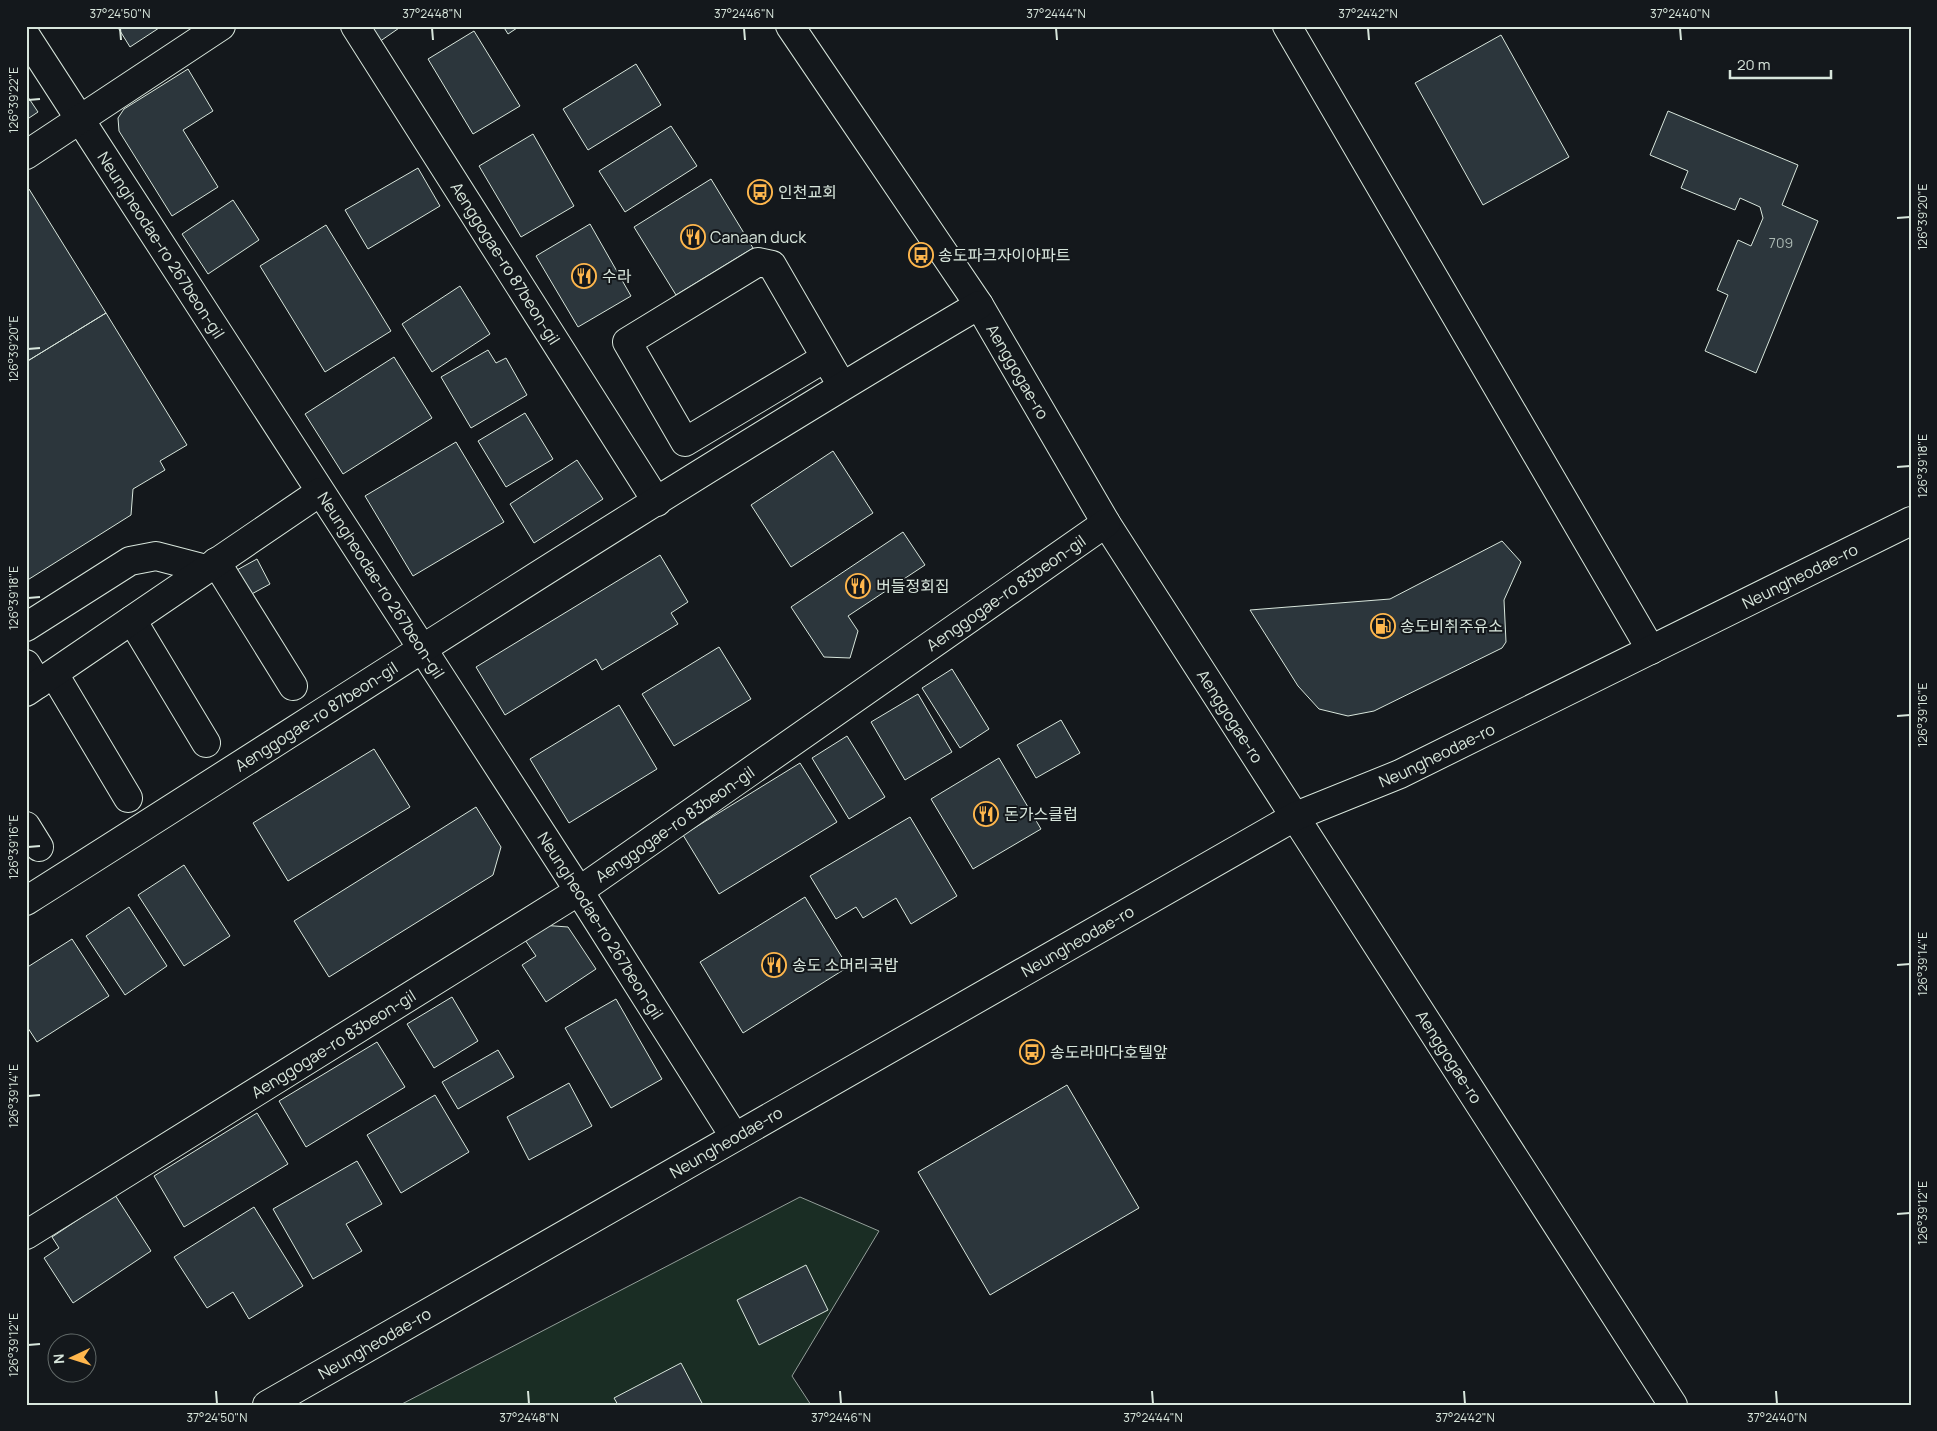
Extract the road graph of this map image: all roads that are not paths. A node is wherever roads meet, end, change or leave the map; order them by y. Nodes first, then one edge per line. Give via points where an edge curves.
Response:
1 (221, 26) edge
2 (355, 26) edge
3 (790, 26) edge
4 (1287, 26) edge
5 (26, 36) edge
6 (80, 119) junction
7 (26, 155) edge
8 (979, 305) junction
9 (825, 358) junction
10 (842, 386) junction
11 (320, 492) junction
12 (657, 502) junction
13 (1911, 521) edge
14 (1106, 523) junction
15 (211, 566) junction
16 (132, 620) junction
17 (26, 627) edge
18 (422, 650) junction
19 (1650, 650) junction
20 (36, 678) edge
21 (293, 686) dead end
22 (206, 743) dead end
23 (128, 798) dead end
24 (1296, 816) junction
25 (580, 891) junction
26 (26, 901) edge
27 (734, 1136) junction
28 (26, 1235) edge
29 (267, 1405) edge
30 (1673, 1405) edge

1 - 6 street
2 - 12 street, Aenggogae-ro 87beon-gil
3 - 8 street, Aenggogae-ro
4 - 19 street
5 - 6 street, Neungheodae-ro 267beon-gil
6 - 7 street
6 - 11 street, Neungheodae-ro 267beon-gil
8 - 10 street, Aenggogae-ro 87beon-gil
8 - 14 street, Aenggogae-ro
9 - 9 street via 772,265 758,262 627,342 685,442
9 - 10 street
10 - 12 street, Aenggogae-ro 87beon-gil
11 - 15 street
11 - 18 street, Neungheodae-ro 267beon-gil
12 - 18 street, Aenggogae-ro 87beon-gil
13 - 19 street, Neungheodae-ro
14 - 24 street, Aenggogae-ro
14 - 25 street, Aenggogae-ro 83beon-gil
15 - 16 street
15 - 17 street via 156,556 130,561
15 - 21 street
16 - 20 street
16 - 22 street
18 - 25 street, Neungheodae-ro 267beon-gil
18 - 26 street, Aenggogae-ro 87beon-gil
19 - 24 street, Neungheodae-ro via 1400,774
20 - 23 street
24 - 27 street, Neungheodae-ro
24 - 30 street, Aenggogae-ro
25 - 27 street, Neungheodae-ro 267beon-gil
25 - 28 street, Aenggogae-ro 83beon-gil
27 - 29 street, Neungheodae-ro

